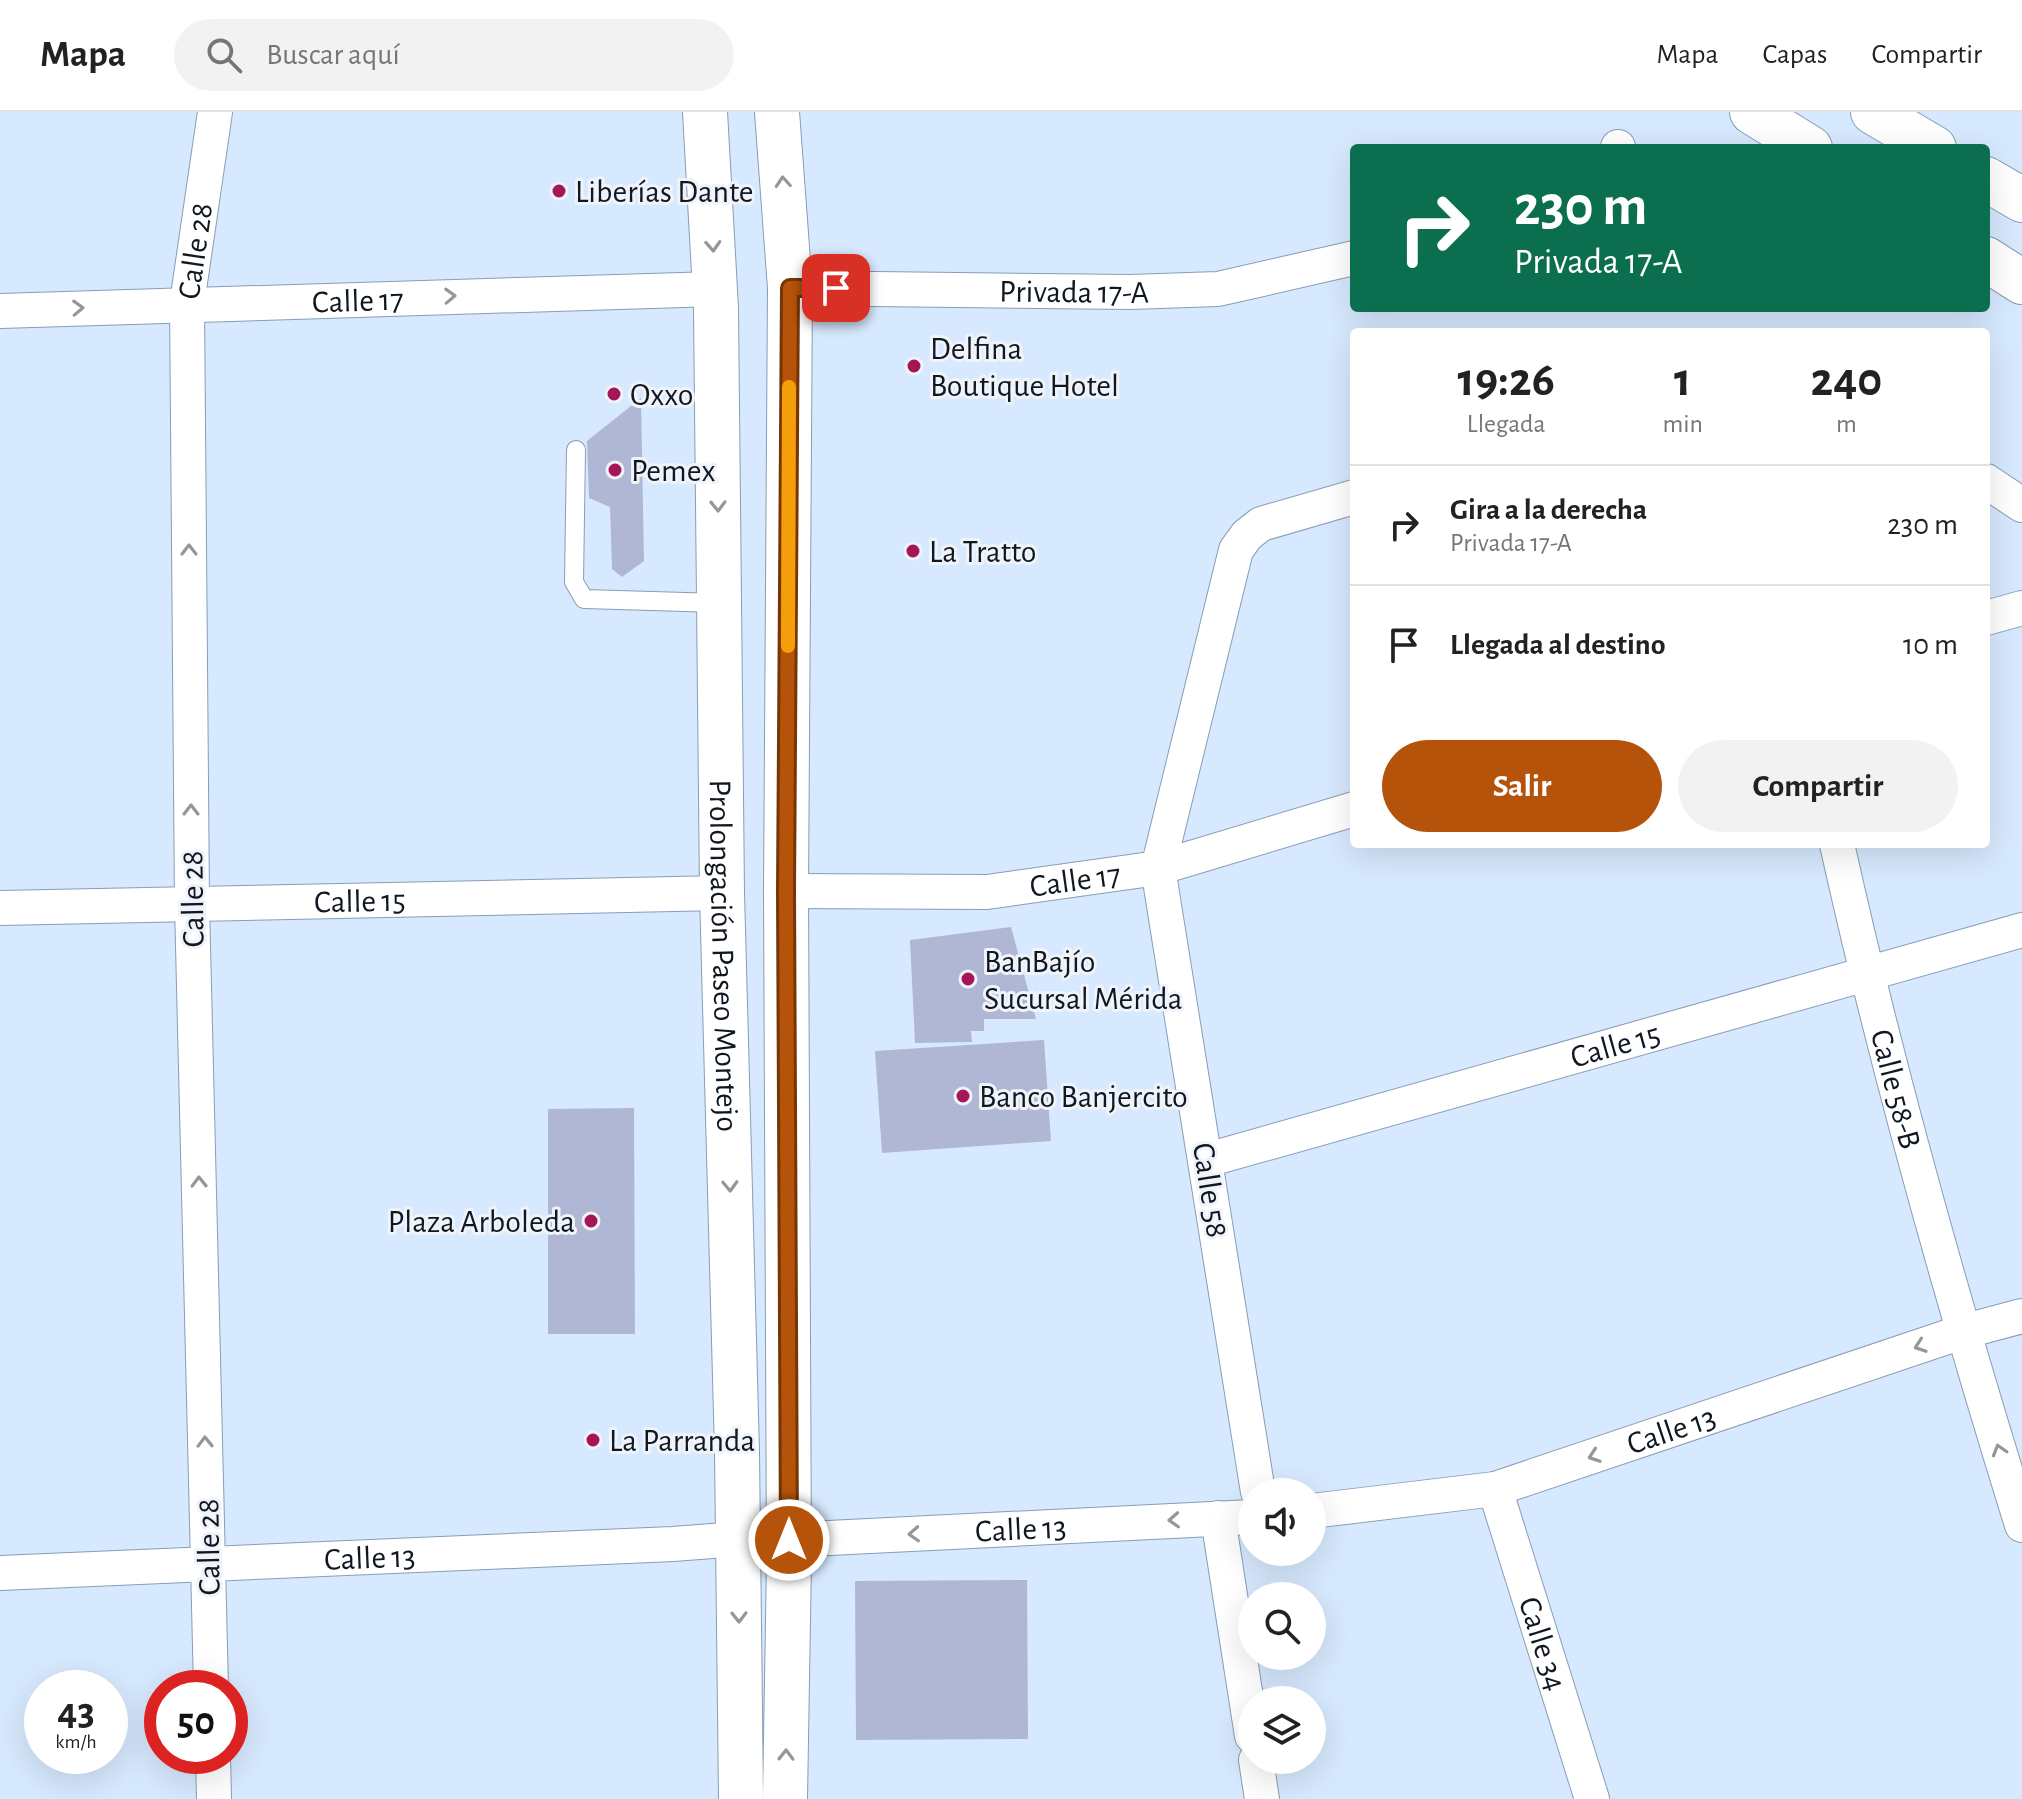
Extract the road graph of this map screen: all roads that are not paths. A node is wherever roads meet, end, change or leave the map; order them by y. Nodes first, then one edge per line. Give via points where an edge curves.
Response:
1 (215, 112) edge
2 (705, 112) edge
3 (777, 112) edge
4 (1752, 112) edge
5 (1873, 112) edge
6 (1804, 144) edge
7 (1927, 144) edge
8 (1990, 181) edge
9 (2022, 200) edge
10 (1350, 259) edge
11 (1990, 262) edge
12 (2022, 282) edge
13 (790, 288) junction
14 (715, 289) junction
15 (187, 303) junction
16 (0, 311) edge
17 (576, 450) dead end
18 (1990, 484) edge
19 (1350, 498) edge
20 (2022, 505) edge
21 (719, 603) junction
22 (2022, 608) edge
23 (1990, 617) edge
24 (1350, 810) edge
25 (1838, 848) edge
26 (1158, 868) junction
27 (786, 891) junction
28 (722, 893) junction
29 (192, 904) junction
30 (0, 908) edge
31 (2022, 930) edge
32 (1865, 974) junction
33 (1207, 1160) junction
34 (2022, 1316) edge
35 (1962, 1332) junction
36 (1256, 1478) edge
37 (1495, 1489) junction
38 (1326, 1509) edge
39 (1238, 1517) edge
40 (1218, 1518) junction
41 (2022, 1525) edge
42 (738, 1539) junction
43 (789, 1540) junction
44 (208, 1564) junction
45 (0, 1573) edge
46 (211, 1670) edge
47 (1244, 1686) edge
48 (213, 1774) edge
49 (1258, 1774) edge
50 (214, 1799) edge
51 (741, 1799) edge
52 (785, 1799) edge
53 (1262, 1799) edge
54 (1592, 1799) edge

1 - 15 street, Calle 28
2 -> 14 main road, Prolongación Paseo Montejo
13 -> 3 main road, Prolongación Paseo Montejo
4 - 6 main road
5 - 7 main road
8 - 9 main road
10 - 13 street, Privada 17-A via 1218,289
11 - 12 main road
13 - 27 main road, Prolongación Paseo Montejo
15 -> 14 street, Calle 17
14 -> 21 main road, Prolongación Paseo Montejo
16 -> 15 street, Calle 17
29 -> 15 street, Calle 28
17 - 21 lane via 574,582 584,599
18 - 20 street
19 - 26 street, Calle 58 via 1261,524 1236,550
21 - 28 main road, Prolongación Paseo Montejo
22 - 23 street
24 - 26 street, Calle 17
25 - 32 street, Calle 58-B
26 - 27 street, Calle 17 via 987,892
26 - 33 street, Calle 58
27 - 43 main road, Prolongación Paseo Montejo
28 - 29 street, Calle 15
28 -> 42 main road, Prolongación Paseo Montejo
29 - 30 street, Calle 15
44 -> 29 street, Calle 28
31 - 32 street, Calle 15
32 - 33 street, Calle 15
32 - 35 street, Calle 58-B
33 - 36 street, Calle 58
34 - 35 street, Calle 13
35 -> 37 street, Calle 13
41 -> 35 street, Calle 58-B
37 - 38 street, Calle 13
37 - 54 street, Calle 34
39 - 40 street, Calle 13
40 -> 43 street, Calle 13
40 - 47 street
42 - 44 street, Calle 13
42 -> 51 main road, Prolongación Paseo Montejo
52 -> 43 main road, Prolongación Paseo Montejo
44 - 45 street, Calle 13
44 - 46 street, Calle 28
48 - 50 street
49 - 53 street

